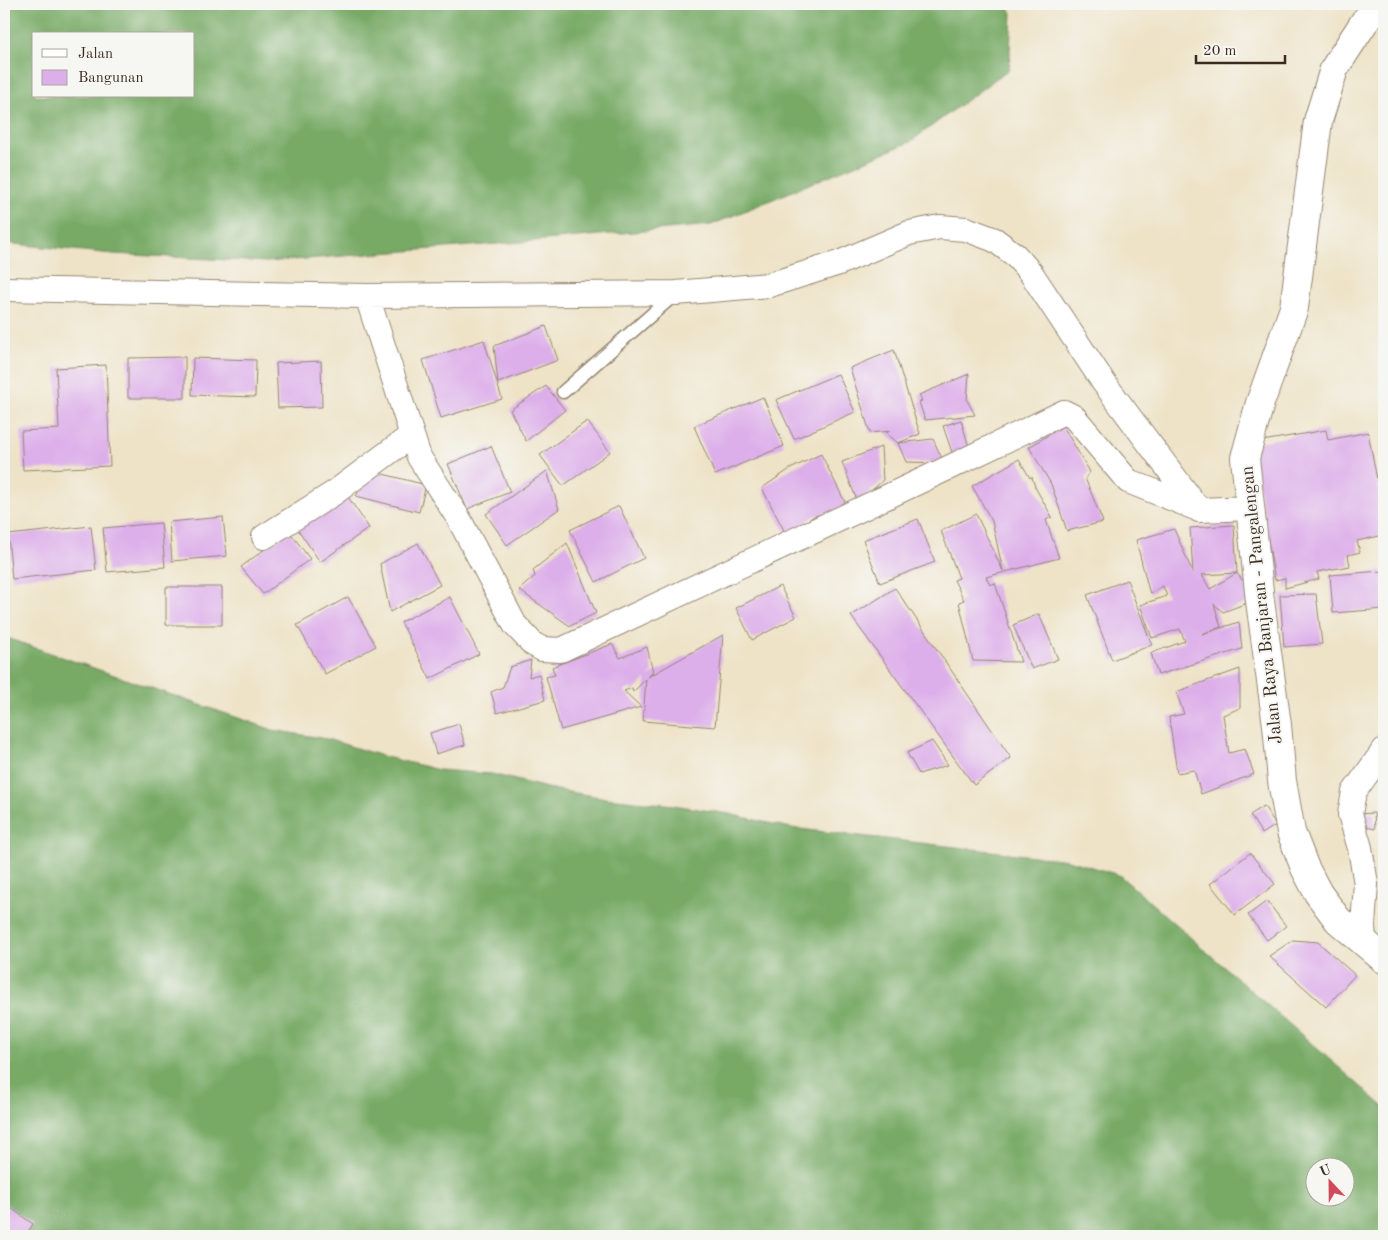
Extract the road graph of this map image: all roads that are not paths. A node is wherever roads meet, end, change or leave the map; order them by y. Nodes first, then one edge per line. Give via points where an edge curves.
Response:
1 (1382, 4) edge
2 (4, 288) edge
3 (676, 293) junction
4 (367, 296) junction
5 (563, 392) dead end
6 (412, 435) junction
7 (1251, 508) junction
8 (1199, 510) junction
9 (264, 537) dead end
10 (1384, 750) edge
11 (1374, 951) edge

1 - 7 main road, Jalan Raya Banjaran - Pangalengan via 1365,21 1334,69 1318,121 1294,308 1260,403 1245,458
2 - 4 street
3 - 4 street
3 - 5 lane
3 - 8 street via 769,285 839,263 909,233 940,227 966,229 995,240 1031,273 1104,383
4 - 6 street
6 - 8 street via 419,457 459,519 515,625 542,649 561,650 1064,412 1074,417 1128,481
6 - 9 street via 334,494
7 - 8 street
7 - 11 main road, Jalan Raya Banjaran - Pangalengan via 1282,781 1291,832 1318,893 1338,920
10 - 11 street via 1354,792 1350,814 1366,884 1363,925

